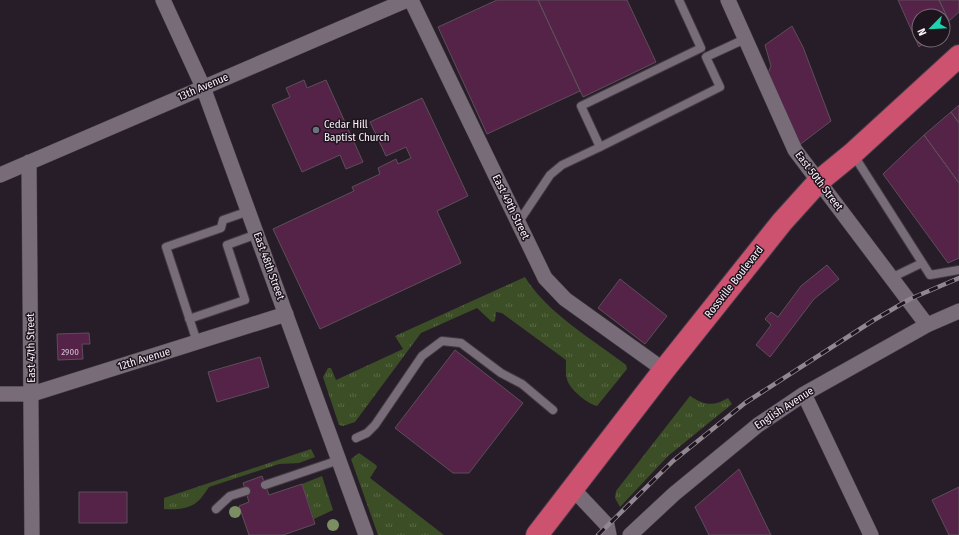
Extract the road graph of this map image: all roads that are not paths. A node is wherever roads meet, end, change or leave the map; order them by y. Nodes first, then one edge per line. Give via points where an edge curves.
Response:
1 (163, 0) edge
2 (407, 0) edge
3 (411, 0) edge
4 (679, 0) edge
5 (728, 0) edge
6 (745, 39) junction
7 (701, 48) junction
8 (959, 56) edge
9 (706, 57) junction
10 (203, 87) junction
11 (600, 147) junction
12 (852, 154) junction
13 (29, 162) junction
14 (0, 175) edge
15 (819, 181) junction
16 (249, 211) junction
17 (518, 223) junction
18 (257, 234) junction
19 (922, 263) junction
20 (959, 270) edge
21 (893, 277) junction
22 (959, 311) edge
23 (286, 314) junction
24 (190, 319) junction
25 (927, 325) junction
26 (197, 342) junction
27 (664, 370) junction
28 (0, 394) edge
29 (32, 394) junction
30 (804, 394) junction
31 (553, 410) dead end
32 (356, 438) dead end
33 (339, 460) junction
34 (265, 484) dead end
35 (573, 489) junction
36 (246, 491) dead end
37 (216, 509) dead end
38 (32, 535) edge
39 (366, 535) edge
40 (537, 535) edge
41 (610, 535) edge
42 (630, 535) edge
43 (871, 535) edge

1 - 10 street, East 48th Street
2 - 10 street, 13th Avenue
3 - 17 street, East 49th Street
4 - 7 lane
5 - 6 street, East 50th Street
6 - 9 lane
6 - 15 street, East 50th Street via 795,150
7 - 9 lane
7 - 11 lane via 581,106
8 - 12 highway, Rossville Boulevard
9 - 11 lane via 720,87
10 - 13 street, 13th Avenue
10 - 16 street, East 48th Street
11 - 17 lane via 562,165 550,175
12 - 15 highway, Rossville Boulevard
12 - 19 lane
13 - 14 street, 13th Avenue
13 - 29 street, East 47th Street
15 - 21 street, East 50th Street
15 - 27 highway, Rossville Boulevard via 782,222
16 - 18 street, East 48th Street
16 - 24 lane via 223,220 221,228 166,247
17 - 27 street, East 49th Street via 546,278 565,299
18 - 23 street, East 48th Street
18 - 24 lane via 227,245 245,300
19 - 20 lane via 930,275
19 - 21 lane
21 - 25 street, East 50th Street
22 - 25 street, English Avenue
23 - 26 street, 12th Avenue
23 - 33 street, East 48th Street
24 - 26 lane
25 - 30 street, English Avenue
26 - 29 street, 12th Avenue
27 - 35 highway, Rossville Boulevard
28 - 29 street, 12th Avenue
29 - 38 street, East 47th Street
30 - 42 street, English Avenue via 722,452
30 - 43 street
31 - 32 lane via 522,384 501,373 461,343 442,341 422,356 375,425 367,433
33 - 34 lane
33 - 39 street, East 48th Street
35 - 40 highway, Rossville Boulevard
35 - 41 street via 607,525
36 - 37 lane via 230,496

